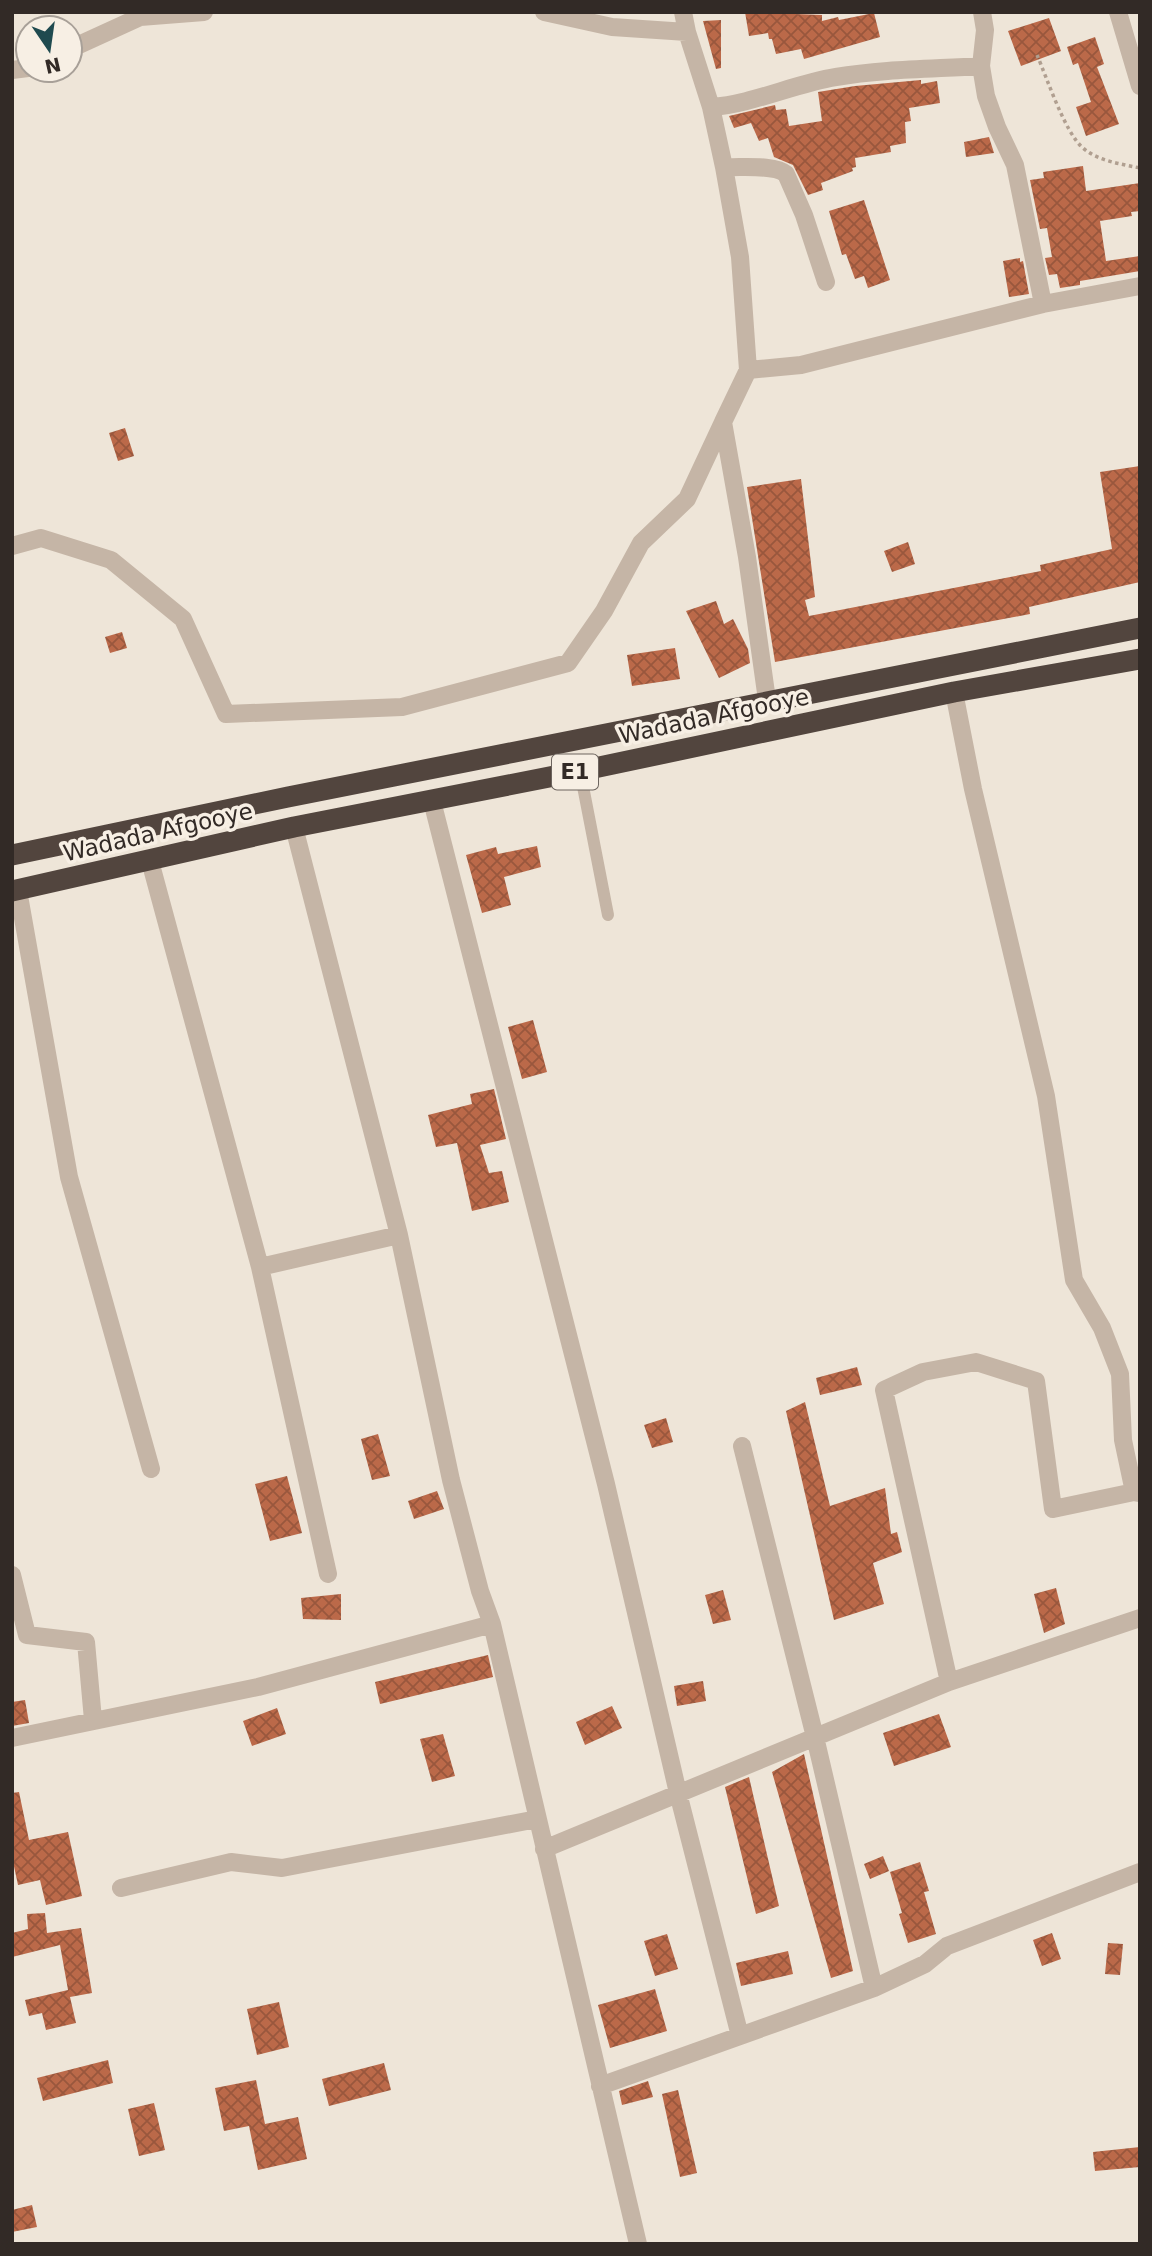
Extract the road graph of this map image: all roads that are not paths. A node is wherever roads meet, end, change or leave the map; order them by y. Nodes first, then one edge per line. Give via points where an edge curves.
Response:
1 (204, 12) edge
2 (544, 12) edge
3 (683, 12) edge
4 (982, 12) edge
5 (1118, 12) edge
6 (687, 32) junction
7 (84, 43) edge
8 (981, 66) junction
9 (1140, 86) edge
10 (711, 107) junction
11 (724, 167) junction
12 (826, 282) dead end
13 (1140, 286) edge
14 (1044, 304) junction
15 (748, 370) junction
16 (723, 422) junction
17 (12, 546) edge
18 (1140, 628) edge
19 (1140, 659) edge
20 (954, 692) junction
21 (767, 701) junction
22 (580, 771) junction
23 (432, 801) junction
24 (294, 828) junction
25 (12, 855) edge
26 (150, 861) junction
27 (15, 890) edge
28 (608, 915) dead end
29 (399, 1235) junction
30 (260, 1267) junction
31 (742, 1446) dead end
32 (151, 1469) dead end
33 (1137, 1493) edge
34 (328, 1574) dead end
35 (12, 1575) edge
36 (1140, 1618) edge
37 (492, 1624) junction
38 (20, 1635) edge
39 (949, 1682) junction
40 (93, 1720) junction
41 (815, 1737) junction
42 (12, 1738) edge
43 (678, 1793) junction
44 (537, 1819) junction
45 (544, 1849) junction
46 (1140, 1872) edge
47 (121, 1888) dead end
48 (874, 1988) junction
49 (740, 2036) junction
50 (600, 2086) junction
51 (638, 2244) edge

1 - 7 street via 140,17
2 - 6 street via 611,27
3 - 6 street
4 - 8 street
5 - 9 street
6 - 10 street
8 - 10 street via 837,77 736,105
8 - 14 street via 986,96 1015,165
10 - 11 street
11 - 12 street via 770,168 786,174
11 - 15 street via 740,257
13 - 14 street
14 - 15 street via 801,365
15 - 16 street
16 - 17 street via 687,499 641,543 604,611 568,663 402,707 226,714 183,619 111,560 41,538
16 - 21 street
18 - 21 highway, Wadada Afgooye / E1
19 - 20 highway, Wadada Afgooye / E1
20 - 22 highway, Wadada Afgooye / E1
20 - 33 street via 1046,1096 1074,1280 1102,1328 1120,1374 1123,1440
21 - 25 highway, Wadada Afgooye / E1
22 - 23 highway, Wadada Afgooye / E1
22 - 28 lane
23 - 24 highway, Wadada Afgooye / E1
23 - 43 street via 606,1484
24 - 26 highway, Wadada Afgooye / E1
24 - 29 street
26 - 27 highway, Wadada Afgooye / E1
26 - 30 street
27 - 32 street via 69,1177
29 - 30 street
29 - 37 street via 451,1480
30 - 34 street
31 - 41 street
33 - 39 street via 1053,1508 1036,1381 976,1362 923,1372 884,1390
35 - 38 street
36 - 39 street
37 - 40 street via 258,1687
37 - 44 street
38 - 40 street via 86,1642
39 - 41 street
40 - 42 street
41 - 43 street
41 - 48 street
43 - 45 street
43 - 49 street
44 - 45 street
44 - 47 street via 282,1868 231,1862
45 - 50 street
46 - 48 street via 947,1945 925,1964
48 - 49 street
49 - 50 street
50 - 51 street

